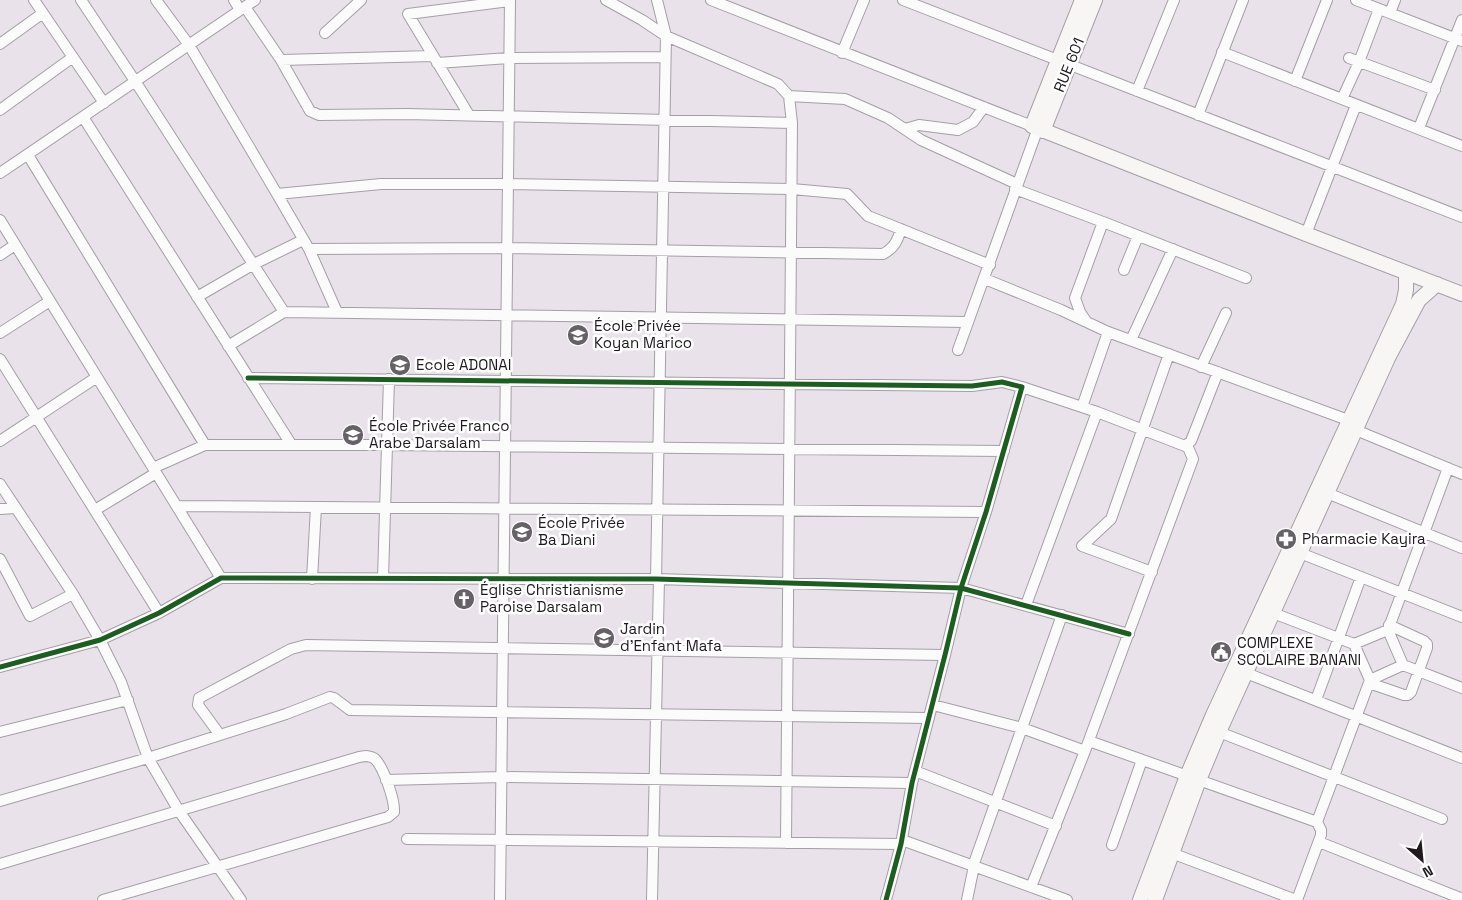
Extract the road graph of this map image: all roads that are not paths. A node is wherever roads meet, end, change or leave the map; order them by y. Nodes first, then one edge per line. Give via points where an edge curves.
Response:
1 (34, 0) edge
2 (81, 0) edge
3 (156, 0) edge
4 (234, 0) edge
5 (255, 0) edge
6 (361, 0) edge
7 (510, 0) edge
8 (606, 0) edge
9 (657, 0) edge
10 (711, 0) edge
11 (864, 0) edge
12 (903, 0) edge
13 (1082, 0) edge
14 (1095, 0) edge
15 (1174, 0) edge
16 (1243, 0) edge
17 (1328, 0) edge
18 (1356, 0) edge
19 (1395, 0) edge
20 (243, 8) junction
21 (1379, 9) junction
22 (43, 13) junction
23 (1390, 13) junction
24 (1462, 20) edge
25 (325, 33) dead end
26 (666, 36) junction
27 (1459, 40) edge
28 (0, 44) edge
29 (188, 45) junction
30 (842, 52) junction
31 (1222, 52) junction
32 (73, 57) junction
33 (666, 57) junction
34 (509, 58) junction
35 (280, 60) junction
36 (435, 60) junction
37 (1354, 60) junction
38 (1064, 63) junction
39 (1295, 81) junction
40 (135, 82) junction
41 (1434, 90) junction
42 (1137, 91) junction
43 (789, 96) junction
44 (1342, 99) junction
45 (104, 103) junction
46 (1356, 105) junction
47 (984, 107) junction
48 (0, 110) edge
49 (469, 115) junction
50 (1198, 115) junction
51 (509, 116) junction
52 (84, 117) junction
53 (664, 120) junction
54 (792, 123) junction
55 (1038, 128) junction
56 (1419, 128) junction
57 (905, 129) junction
58 (1462, 146) edge
59 (28, 154) junction
60 (1332, 167) junction
61 (0, 173) edge
62 (508, 184) junction
63 (1016, 186) junction
64 (663, 187) junction
65 (792, 189) junction
66 (277, 194) junction
67 (1462, 217) edge
68 (0, 220) edge
69 (1103, 222) junction
70 (901, 229) junction
71 (1306, 234) junction
72 (1138, 236) junction
73 (303, 240) junction
74 (15, 245) junction
75 (507, 248) junction
76 (309, 249) junction
77 (1173, 249) junction
78 (662, 250) junction
79 (791, 252) junction
80 (0, 255) edge
81 (254, 264) junction
82 (990, 265) junction
83 (1124, 270) dead end
84 (1406, 273) junction
85 (1246, 278) dead end
86 (985, 279) junction
87 (1437, 284) junction
88 (1462, 294) edge
89 (197, 297) junction
90 (50, 301) junction
91 (284, 312) junction
92 (337, 312) junction
93 (1226, 313) dead end
94 (506, 315) junction
95 (660, 318) junction
96 (790, 319) junction
97 (968, 322) junction
98 (1086, 322) junction
99 (0, 332) edge
100 (1108, 332) junction
101 (1131, 340) junction
102 (228, 346) junction
103 (958, 350) dead end
104 (1169, 354) junction
105 (0, 359) edge
106 (1201, 367) junction
107 (1218, 372) junction
108 (97, 376) junction
109 (248, 378) junction
110 (388, 378) junction
111 (506, 380) junction
112 (659, 382) junction
113 (790, 384) junction
114 (1022, 387) junction
115 (1082, 407) junction
116 (1097, 412) junction
117 (36, 416) junction
118 (1348, 420) junction
119 (1142, 430) junction
120 (1363, 433) dead end
121 (0, 441) edge
122 (204, 444) junction
123 (291, 444) junction
124 (387, 445) junction
125 (1187, 445) junction
126 (505, 446) junction
127 (658, 448) junction
128 (789, 449) junction
129 (1004, 451) junction
130 (1448, 468) junction
131 (155, 470) junction
132 (1462, 474) edge
133 (0, 484) edge
134 (1327, 493) junction
135 (177, 506) junction
136 (316, 507) junction
137 (385, 507) junction
138 (16, 508) junction
139 (0, 509) edge
140 (504, 509) junction
141 (95, 510) junction
142 (657, 510) junction
143 (789, 511) junction
144 (986, 512) junction
145 (1424, 532) junction
146 (1462, 548) edge
147 (1300, 553) junction
148 (0, 559) edge
149 (1152, 572) junction
150 (1361, 577) junction
151 (221, 578) junction
152 (383, 578) junction
153 (312, 579) junction
154 (503, 579) junction
155 (657, 579) junction
156 (5, 581) edge
157 (788, 583) junction
158 (961, 588) junction
159 (1401, 593) junction
160 (74, 594) junction
161 (1026, 605) junction
162 (160, 613) junction
163 (1273, 613) junction
164 (1062, 615) junction
165 (1462, 617) edge
166 (1389, 628) junction
167 (1129, 634) junction
168 (1339, 638) junction
169 (100, 640) junction
170 (1354, 644) junction
171 (502, 648) junction
172 (658, 651) junction
173 (787, 652) junction
174 (946, 655) junction
175 (1403, 665) junction
176 (0, 668) edge
177 (1419, 671) junction
178 (1246, 673) junction
179 (1369, 681) junction
180 (1462, 688) edge
181 (128, 700) junction
182 (1316, 700) junction
183 (932, 705) junction
184 (502, 712) junction
185 (656, 714) junction
186 (787, 716) junction
187 (1356, 716) junction
188 (929, 718) junction
189 (1022, 728) junction
190 (0, 732) edge
191 (1220, 732) junction
192 (220, 735) junction
193 (1087, 746) junction
194 (148, 758) junction
195 (1462, 758) edge
196 (1142, 760) junction
197 (915, 771) junction
198 (501, 776) junction
199 (1334, 777) junction
200 (1193, 778) junction
201 (655, 779) junction
202 (386, 780) junction
203 (786, 781) junction
204 (912, 783) junction
205 (0, 800) edge
206 (995, 802) junction
207 (179, 811) junction
208 (1442, 819) dead end
209 (1317, 822) junction
210 (1056, 826) junction
211 (407, 839) dead end
212 (500, 840) junction
213 (653, 842) junction
214 (902, 842) junction
215 (1320, 842) junction
216 (786, 843) junction
217 (1112, 845) dead end
218 (1165, 851) junction
219 (0, 864) edge
220 (218, 866) junction
221 (974, 866) junction
222 (1031, 887) junction
223 (1460, 896) edge
224 (1050, 897) edge
225 (103, 900) edge
226 (241, 900) edge
227 (500, 900) edge
228 (652, 900) edge
229 (886, 900) edge
230 (967, 900) edge
231 (1067, 900) edge
232 (1140, 900) edge
233 (1155, 900) edge
234 (1297, 900) edge

1 - 22 street
2 - 40 street
3 - 29 street
4 - 20 street
5 - 20 street
6 - 25 street
7 - 34 street
7 - 36 street via 410,12 408,16
8 - 26 street
9 - 26 street
10 - 30 street
11 - 30 street
12 - 38 street
13 - 38 street, RUE 601
14 - 38 street, RUE 601
15 - 42 street
16 - 31 street
17 - 39 street
18 - 21 street
19 - 23 street
20 - 29 street
20 - 35 street
21 - 23 street
21 - 37 street
22 - 28 street
22 - 32 street
23 - 27 street
24 - 27 street
26 - 33 street
26 - 43 street via 778,84
27 - 41 street
29 - 40 street
29 - 66 street
30 - 47 street
31 - 39 street
31 - 50 street
32 - 45 street
32 - 48 street
33 - 34 street
33 - 53 street
34 - 36 street
34 - 51 street
35 - 36 street
35 - 49 street via 310,111 320,114
36 - 49 street
37 - 41 street
37 - 44 street
38 - 42 street
38 - 55 street, RUE 601
39 - 44 street
40 - 45 street
40 - 81 street
41 - 56 street
42 - 50 street
43 - 54 street
43 - 57 street via 845,99
44 - 46 street
45 - 52 street
46 - 56 street
46 - 60 street
47 - 55 street
47 - 57 street via 973,122 958,130 919,125
49 - 51 street
50 - 60 street
51 - 53 street
51 - 62 street
52 - 59 street
52 - 89 street
53 - 54 street
53 - 64 street
54 - 65 street
55 - 63 street
55 - 71 street
56 - 58 street
57 - 63 street
59 - 61 street
59 - 122 street
60 - 67 street
60 - 71 street
62 - 64 street
62 - 66 street via 381,184
62 - 75 street
63 - 69 street
63 - 82 street
64 - 65 street
64 - 78 street
65 - 70 street via 847,194 868,216
65 - 79 street
66 - 73 street
68 - 74 street
69 - 72 street
69 - 98 street via 1074,298
70 - 79 street via 892,249 883,254
70 - 82 street
71 - 84 street
72 - 77 street
72 - 83 street
73 - 76 street
73 - 81 street
74 - 80 street
74 - 90 street
75 - 76 street
75 - 78 street
75 - 94 street
76 - 92 street
77 - 85 street
77 - 101 street
78 - 79 street
78 - 95 street
79 - 96 street
81 - 89 street
81 - 91 street
82 - 86 street
84 - 87 street
84 - 118 street via 1402,304
86 - 97 street
86 - 98 street
87 - 88 street
87 - 134 street via 1419,300 1388,358
89 - 102 street
90 - 99 street
90 - 108 street
91 - 92 street
91 - 102 street
92 - 94 street
93 - 106 street
94 - 95 street
94 - 111 street
95 - 96 street
95 - 112 street
96 - 97 street
96 - 113 street
97 - 103 street
98 - 100 street
100 - 101 street
100 - 115 street
101 - 104 street
102 - 109 street
104 - 106 street
104 - 119 street
105 - 117 street
106 - 107 street
107 - 118 street
107 - 125 street
108 - 117 street
108 - 131 street
109 - 110 street
109 - 123 street
110 - 111 street
110 - 124 street
111 - 112 street
111 - 126 street
112 - 113 street
112 - 127 street
113 - 114 street via 972,386 1002,382
113 - 128 street
114 - 115 street
114 - 129 street
115 - 116 street
116 - 119 street
116 - 161 street
117 - 121 street
117 - 141 street
118 - 200 street via 1212,715
119 - 125 street via 1182,446
119 - 149 street via 1111,519 1082,546
120 - 130 street
122 - 123 street
122 - 131 street
123 - 124 street
124 - 126 street
124 - 137 street
125 - 149 street via 1193,459
126 - 127 street
126 - 140 street
127 - 128 street
127 - 142 street
128 - 129 street
128 - 143 street
129 - 144 street
130 - 132 street
130 - 145 street
131 - 135 street
131 - 141 street
133 - 138 street
134 - 145 street
134 - 147 street
135 - 136 street
135 - 151 street
136 - 137 street
136 - 153 street
137 - 140 street
137 - 152 street
138 - 139 street
138 - 160 street
140 - 142 street
140 - 154 street
141 - 162 street
142 - 143 street
142 - 155 street
143 - 144 street
143 - 157 street
144 - 158 street
145 - 146 street
145 - 159 street
147 - 150 street
147 - 163 street
148 - 156 street
149 - 167 street
150 - 159 street
150 - 168 street
151 - 153 street
151 - 162 street
152 - 153 street
152 - 154 street
154 - 155 street
154 - 171 street
155 - 157 street
155 - 172 street
156 - 160 street via 30,616
157 - 158 street
157 - 173 street
158 - 161 street
158 - 174 street
159 - 165 street
159 - 166 street
160 - 169 street
161 - 164 street
162 - 169 street
163 - 168 street
163 - 178 street
164 - 167 street
164 - 189 street
166 - 170 street
166 - 175 street
166 - 177 street via 1426,643
167 - 193 street
168 - 170 street
168 - 182 street
169 - 176 street
169 - 181 street
170 - 179 street
171 - 172 street
171 - 184 street
171 - 192 street via 306,645 291,649 199,698 198,705
172 - 173 street
172 - 185 street
173 - 174 street
173 - 186 street
174 - 183 street
175 - 177 street
175 - 179 street
177 - 179 street via 1408,695
177 - 180 street
178 - 182 street
178 - 191 street
179 - 187 street
181 - 190 street
181 - 194 street
182 - 187 street
183 - 188 street
183 - 189 street
184 - 185 street
184 - 192 street via 350,710 330,697
184 - 198 street
185 - 186 street
185 - 201 street
186 - 188 street
186 - 203 street
187 - 195 street
187 - 199 street
188 - 197 street
189 - 193 street
189 - 206 street
191 - 199 street
191 - 200 street
192 - 194 street
193 - 196 street
193 - 210 street
194 - 205 street
194 - 207 street
196 - 200 street
196 - 217 street
197 - 204 street
197 - 206 street
198 - 201 street
198 - 202 street
198 - 212 street
199 - 208 street
199 - 209 street
200 - 209 street
200 - 218 street
201 - 203 street
201 - 213 street
202 - 207 street via 375,760 367,756
202 - 220 street via 395,805 394,812 388,817
203 - 204 street
203 - 216 street
204 - 214 street
206 - 210 street
206 - 221 street
207 - 219 street
207 - 220 street
209 - 215 street via 1321,830
210 - 222 street
211 - 212 street
212 - 213 street
212 - 227 street
213 - 216 street
213 - 228 street
214 - 216 street
214 - 221 street
214 - 229 street
215 - 223 street
215 - 234 street
218 - 232 street
218 - 233 street
218 - 234 street
220 - 225 street
220 - 226 street
221 - 222 street
221 - 230 street
222 - 224 street
224 - 231 street

